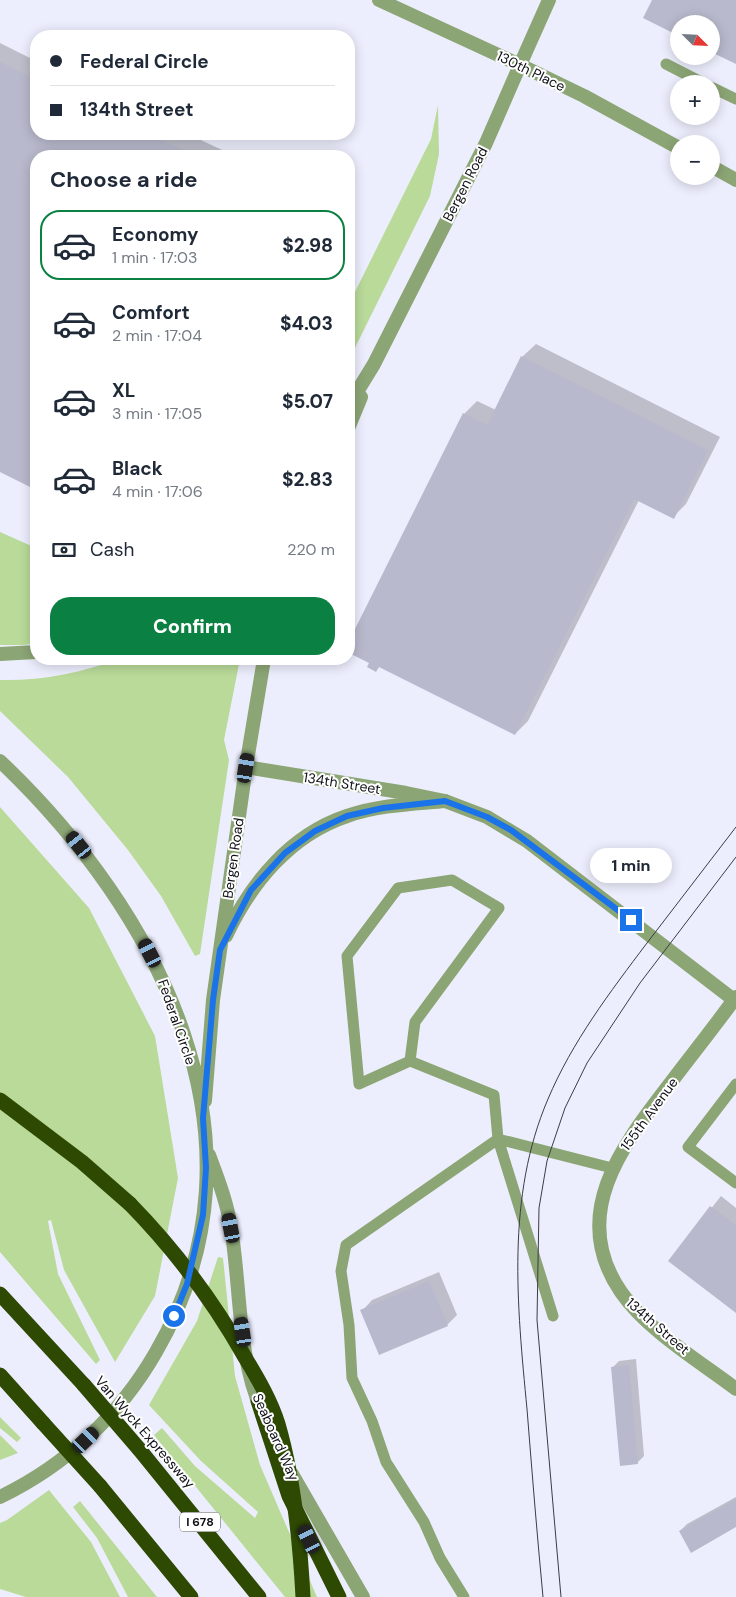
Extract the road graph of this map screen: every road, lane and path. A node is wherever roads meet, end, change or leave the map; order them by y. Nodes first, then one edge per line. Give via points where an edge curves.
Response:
1 (379, 0) edge
2 (549, 0) edge
3 (666, 64) dead end
4 (520, 65) junction
5 (687, 75) edge
6 (720, 91) edge
7 (736, 99) edge
8 (670, 143) edge
9 (720, 171) edge
10 (736, 180) edge
11 (374, 364) junction
12 (355, 395) edge
13 (355, 411) edge
14 (30, 652) edge
15 (0, 654) edge
16 (263, 665) edge
17 (0, 761) edge
18 (246, 768) junction
19 (445, 801) junction
20 (220, 950) junction
21 (735, 999) edge
22 (410, 1061) junction
23 (736, 1084) edge
24 (0, 1100) edge
25 (203, 1118) junction
26 (498, 1139) junction
27 (205, 1145) junction
28 (612, 1168) junction
29 (736, 1183) edge
30 (602, 1246) joint
31 (0, 1294) edge
32 (553, 1316) dead end
33 (0, 1375) edge
34 (736, 1389) edge
35 (258, 1401) junction
36 (0, 1497) edge
37 (191, 1597) edge
38 (259, 1597) edge
39 (303, 1597) edge
40 (339, 1597) edge
41 (363, 1597) edge
42 (464, 1597) edge

1 - 4 street, 130th Place
2 - 4 street, Bergen Road
3 - 5 lane
4 - 8 street, 130th Place
4 - 11 street, Bergen Road via 486,143
6 - 7 lane
9 - 10 street
11 - 12 street, Bergen Road
11 - 13 street, Bergen Road
14 - 15 street
16 - 18 street, Bergen Road
17 - 25 street, Federal Circle via 79,845 145,943 182,1030
18 - 19 street, 134th Street
18 - 20 street, Bergen Road
19 - 20 street via 362,812 315,831 285,853 260,878 242,904
19 - 21 street, 134th Street via 511,830
20 - 25 street, Bergen Road
21 - 28 street, 155th Avenue via 643,1119
22 - 22 lane via 359,1084 347,956 398,888 452,880 499,908 415,1022
22 - 26 lane via 494,1095
23 - 29 lane via 688,1147
24 - 39 highway, bridge via 82,1162 130,1204 182,1261 228,1326 258,1378 278,1423 292,1488
25 - 27 street, Federal Circle
26 - 28 lane
26 - 32 lane
26 - 42 lane via 346,1245 341,1271 350,1325 352,1378 386,1462 424,1522 440,1558
27 - 35 street, Seaboard Way via 225,1196 245,1347
27 - 36 street, Federal Circle via 205,1195 194,1261 179,1306 153,1357 118,1406 86,1440 49,1469
28 - 30 street, 155th Avenue via 600,1212
30 - 34 street, 134th Street via 613,1278 630,1304
31 - 38 highway, Van Wyck Expressway / I 678, bridge via 139,1449
33 - 37 highway, bridge via 100,1486
35 - 40 highway via 289,1496
35 - 41 street, Seaboard Way via 300,1488

